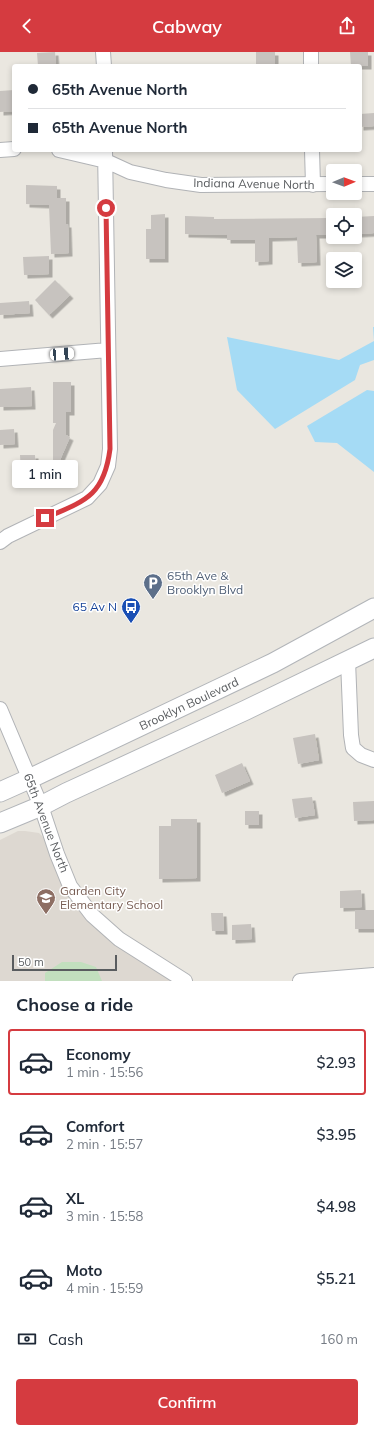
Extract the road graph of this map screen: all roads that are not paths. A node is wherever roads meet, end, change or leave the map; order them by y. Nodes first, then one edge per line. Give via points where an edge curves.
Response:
1 (103, 52) edge
2 (311, 52) edge
3 (104, 64) edge
4 (311, 64) edge
5 (12, 149) edge
6 (0, 150) edge
7 (78, 152) edge
8 (312, 152) edge
9 (106, 155) edge
10 (326, 184) edge
11 (362, 184) edge
12 (374, 184) edge
13 (313, 185) junction
14 (108, 350) junction
15 (0, 359) edge
16 (0, 542) edge
17 (374, 608) edge
18 (374, 648) edge
19 (348, 661) junction
20 (0, 709) edge
21 (374, 760) edge
22 (29, 779) junction
23 (0, 792) edge
24 (41, 806) junction
25 (0, 823) edge
26 (374, 975) edge
27 (185, 981) edge
28 (300, 981) edge

1 - 3 street
2 - 4 street
5 - 6 street
7 - 9 street, Indiana Avenue North
8 - 13 street
9 - 13 street, Indiana Avenue North via 130,172 166,180 201,185
9 - 14 street
10 - 13 street, Indiana Avenue North
11 - 12 street
14 - 15 street
14 - 16 street via 110,449 108,466 100,484 87,498
17 - 22 main road, Brooklyn Boulevard via 273,663
18 - 19 main road
19 - 21 street via 353,748 361,755
19 - 24 main road
20 - 22 street, 65th Avenue North
22 - 23 main road, Brooklyn Boulevard
22 - 24 street, 65th Avenue North
24 - 25 main road
24 - 27 street, 65th Avenue North via 70,886 92,914 119,939
26 - 28 street

